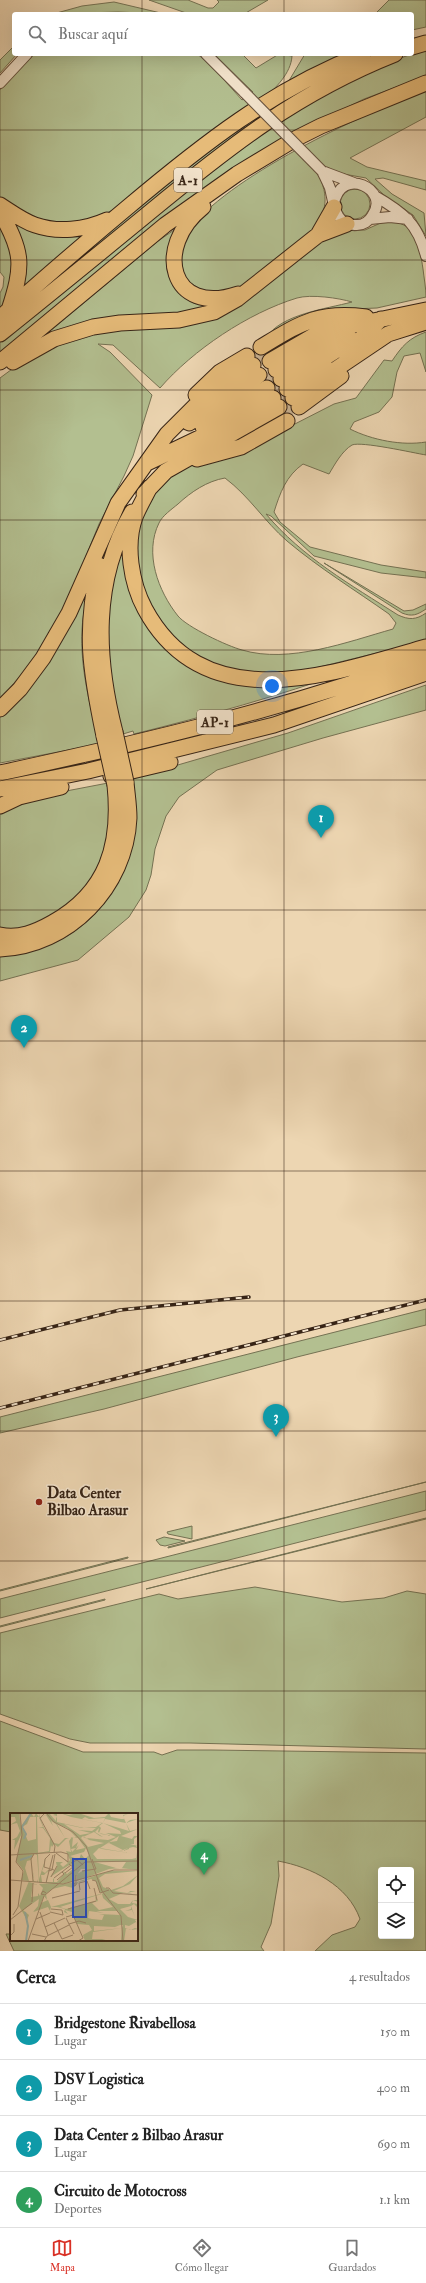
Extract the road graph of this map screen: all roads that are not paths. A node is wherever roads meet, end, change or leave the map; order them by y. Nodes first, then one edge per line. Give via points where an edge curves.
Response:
1 (426, 32) edge
2 (414, 35) edge
3 (426, 43) edge
4 (414, 46) edge
5 (25, 56) edge
6 (208, 56) edge
7 (359, 56) edge
8 (390, 56) edge
9 (0, 83) edge
10 (426, 83) edge
11 (322, 171) junction
12 (237, 174) junction
13 (355, 183) junction
14 (375, 196) junction
15 (0, 205) edge
16 (334, 206) junction
17 (0, 212) edge
18 (122, 212) junction
19 (370, 219) junction
20 (408, 220) junction
21 (347, 224) junction
22 (318, 235) junction
23 (426, 256) edge
24 (247, 290) junction
25 (426, 306) edge
26 (426, 310) edge
27 (4, 314) edge
28 (381, 319) junction
29 (426, 322) edge
30 (426, 327) edge
31 (0, 334) edge
32 (388, 334) junction
33 (363, 350) junction
34 (0, 362) edge
35 (0, 371) edge
36 (281, 379) junction
37 (267, 388) junction
38 (147, 463) junction
39 (150, 487) junction
40 (110, 517) junction
41 (426, 647) edge
42 (426, 658) edge
43 (426, 673) edge
44 (0, 709) edge
45 (274, 725) junction
46 (109, 734) junction
47 (0, 773) edge
48 (120, 783) junction
49 (0, 789) edge
50 (0, 806) edge
51 (0, 935) edge
52 (0, 949) edge

1 - 2 highway
3 - 4 highway
5 - 9 street
6 - 11 street, bridge
7 - 18 highway via 280,93 250,112 212,138
8 - 31 highway, A-1 via 334,81 250,132 203,167
10 - 12 highway, A-1 via 314,130
11 - 13 street
11 - 16 street
12 - 24 highway via 182,230 173,258 180,280 198,296 213,300 222,299
12 - 34 highway, A-1 via 165,225
13 - 14 street via 367,187
13 - 16 street via 343,187 335,198
14 - 19 street via 376,208
14 - 20 street via 395,208
15 - 18 highway via 34,225 49,229 86,227
16 - 21 street via 337,216
16 - 22 highway
17 - 27 highway via 10,228 18,252 18,281
18 - 27 highway
19 - 20 street via 390,217
19 - 21 street via 359,225
20 - 23 street via 420,234
21 - 22 highway
22 - 24 highway
24 - 35 highway via 226,306 200,317 120,323 70,333 30,351
25 - 28 highway
26 - 28 highway
28 - 36 highway via 363,337
28 - 36 highway via 320,337
28 - 36 highway via 343,314 319,318 294,327
29 - 32 highway
30 - 32 highway
32 - 33 highway
33 - 36 highway
33 - 36 highway via 360,360 353,367
37 - 38 highway via 221,422 189,436
37 - 38 highway via 185,426
37 - 38 highway via 220,372 153,437
37 - 39 highway
38 - 40 highway
39 - 41 highway via 135,517 132,535 131,554 137,589 151,620 162,634 200,665 230,677 275,681 334,671
39 - 46 highway via 122,530 113,554 102,604 100,633
40 - 44 highway via 84,582 58,632 20,689
40 - 46 highway via 91,597 88,635 93,682
42 - 47 highway, AP-1 via 313,695 149,740
43 - 45 highway, AP-1
45 - 49 highway, AP-1 via 88,771
45 - 50 highway via 222,746 140,770 19,798
46 - 48 highway, bridge
48 - 51 highway via 116,836 109,859 84,900 70,912 40,930 28,934
48 - 52 highway via 129,819 114,874 98,899 67,928 26,946

